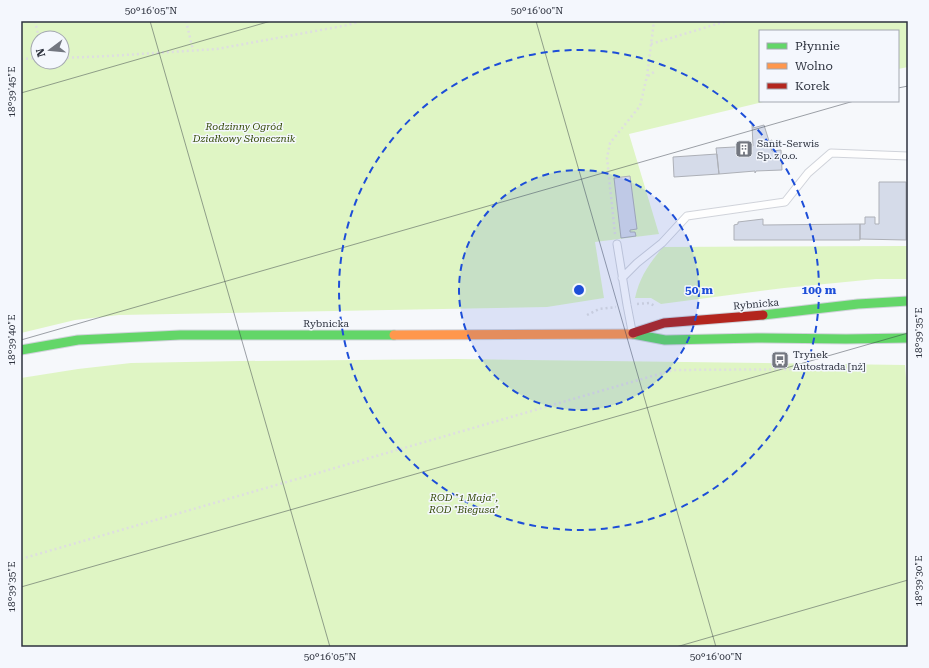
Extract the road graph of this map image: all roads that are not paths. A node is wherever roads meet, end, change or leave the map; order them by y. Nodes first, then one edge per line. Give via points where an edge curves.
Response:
1 (908, 156) edge
2 (617, 244) road end
3 (622, 278) junction
4 (908, 302) edge
5 (632, 334) junction
6 (908, 338) edge
7 (21, 350) edge

1 - 3 lane via 831,153 808,173 785,202 687,216 662,243
2 - 3 lane
3 - 5 lane
4 - 5 main road, Rybnicka via 858,304 664,323
5 - 6 main road, Rybnicka via 665,340
5 - 7 main road, Rybnicka via 180,335 78,340

